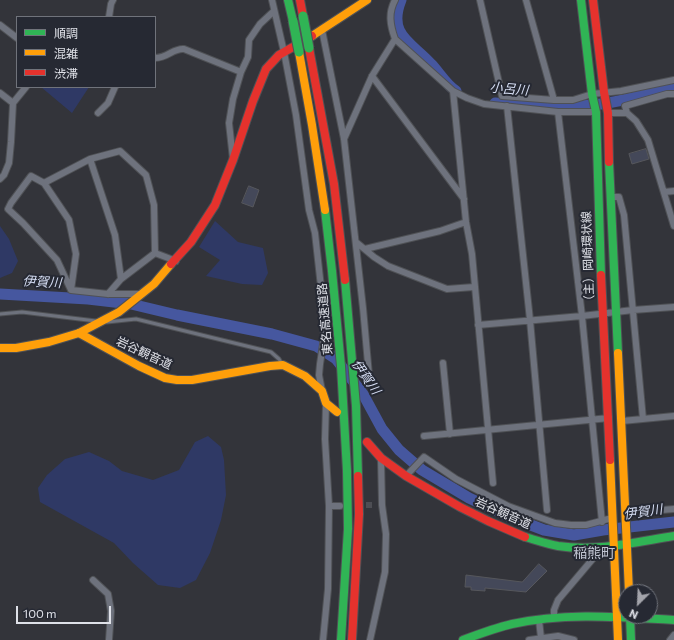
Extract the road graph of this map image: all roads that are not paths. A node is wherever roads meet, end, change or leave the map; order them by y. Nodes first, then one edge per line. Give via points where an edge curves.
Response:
1 (113, 0) edge
2 (272, 0) edge
3 (288, 0) edge
4 (300, 0) edge
5 (367, 0) edge
6 (395, 0) edge
7 (480, 0) edge
8 (526, 0) edge
9 (581, 0) edge
10 (593, 0) edge
11 (274, 11) junction
12 (109, 16) edge
13 (0, 25) edge
14 (322, 30) junction
15 (16, 37) edge
16 (396, 38) junction
17 (284, 52) junction
18 (156, 58) edge
19 (241, 72) junction
20 (372, 76) junction
21 (674, 80) edge
22 (25, 88) edge
23 (115, 88) edge
24 (453, 91) junction
25 (604, 92) junction
26 (0, 93) edge
27 (592, 94) junction
28 (674, 94) edge
29 (554, 100) junction
30 (13, 103) junction
31 (507, 106) junction
32 (558, 112) junction
33 (596, 112) junction
34 (98, 113) dead end
35 (608, 113) junction
36 (627, 113) junction
37 (344, 139) junction
38 (90, 159) junction
39 (233, 160) junction
40 (0, 179) edge
41 (44, 183) junction
42 (674, 191) edge
43 (664, 192) junction
44 (610, 197) junction
45 (464, 199) junction
46 (466, 222) junction
47 (674, 226) edge
48 (356, 242) junction
49 (365, 250) junction
50 (155, 253) junction
51 (176, 261) junction
52 (121, 279) junction
53 (474, 286) junction
54 (71, 290) junction
55 (108, 294) junction
56 (141, 296) junction
57 (674, 307) edge
58 (633, 310) junction
59 (615, 312) junction
60 (602, 313) junction
61 (0, 314) edge
62 (582, 316) junction
63 (530, 320) junction
64 (102, 322) junction
65 (478, 325) junction
66 (79, 333) junction
67 (0, 348) edge
68 (443, 364) dead end
69 (283, 365) junction
70 (369, 375) dead end
71 (322, 391) junction
72 (326, 402) junction
73 (337, 412) dead end
74 (674, 416) edge
75 (609, 418) junction
76 (643, 419) junction
77 (592, 420) junction
78 (622, 421) junction
79 (540, 425) junction
80 (488, 430) junction
81 (450, 434) junction
82 (424, 436) dead end
83 (367, 442) dead end
84 (381, 458) junction
85 (408, 473) junction
86 (493, 484) dead end
87 (374, 505) tunnel mouth
88 (382, 505) junction
89 (329, 506) junction
90 (340, 506) dead end
91 (674, 509) edge
92 (547, 510) dead end
93 (626, 513) junction
94 (612, 518) junction
95 (602, 522) junction
96 (674, 536) edge
97 (627, 544) junction
98 (613, 546) junction
99 (602, 548) junction
100 (93, 580) dead end
101 (629, 584) edge
102 (618, 617) joint
103 (554, 618) junction
104 (658, 619) edge
105 (539, 620) junction
106 (674, 620) edge
107 (618, 624) edge
108 (630, 624) edge
109 (674, 635) edge
110 (541, 638) junction
111 (553, 639) edge
112 (109, 640) edge
113 (323, 640) edge
114 (341, 640) edge
115 (352, 640) edge
116 (370, 640) edge
117 (463, 640) edge
118 (529, 640) edge
119 (574, 640) edge
120 (618, 640) edge
121 (631, 640) edge
122 (670, 640) edge

1 - 12 street
2 - 11 street
3 - 114 main road, 東名高速道路, bridge via 311,113 322,185 344,399 348,513
4 - 115 main road, 東名高速道路, bridge via 334,191 345,274 356,406 359,514
5 - 14 main road
6 - 16 street via 390,16 391,29
7 - 29 street via 502,96
8 - 29 street
9 - 27 main road, （主）岡崎環状線
10 - 25 main road, （主）岡崎環状線
11 - 17 street
11 - 19 street via 260,24 249,40 248,57
13 - 15 street
14 - 17 main road
14 - 37 street
16 - 20 street
16 - 24 street
17 - 39 main road via 266,69
17 - 71 street via 315,233 323,305 324,338 319,375
18 - 19 street via 164,58 180,48
19 - 39 street via 228,123
20 - 37 street
20 - 45 street
21 - 25 street
22 - 30 street
23 - 34 street via 108,103
24 - 31 street via 484,104
24 - 45 street
25 - 27 street
25 - 35 main road, （主）岡崎環状線
26 - 30 street
27 - 29 street via 573,100
27 - 33 main road, （主）岡崎環状線
28 - 36 street via 625,106
30 - 40 street via 8,163
31 - 32 street
31 - 63 street
32 - 33 street
32 - 62 street
33 - 60 main road, （主）岡崎環状線
35 - 36 street
35 - 44 main road, （主）岡崎環状線
36 - 43 street via 648,140
37 - 48 street
38 - 41 street
38 - 50 street via 120,151 146,175 154,205
38 - 52 street via 115,235
39 - 51 main road via 215,205
41 - 54 street via 69,220 76,254
41 - 54 street via 31,176 8,209 57,260
42 - 43 street
43 - 47 street
44 - 58 street via 619,197 624,215
44 - 59 main road, （主）岡崎環状線
45 - 46 street
46 - 49 street
46 - 53 street
48 - 49 street
48 - 70 street
49 - 53 street via 388,266 447,289
50 - 51 street
50 - 52 street
51 - 56 main road
52 - 55 street
53 - 65 street
54 - 55 street
55 - 56 street
56 - 64 main road
57 - 58 street
58 - 59 street
58 - 76 street
59 - 60 street
59 - 78 main road, （主）岡崎環状線
60 - 62 street
60 - 75 main road, （主）岡崎環状線
61 - 64 lane via 22,312
62 - 63 street
62 - 77 street
63 - 65 street
63 - 79 street
64 - 66 main road
64 - 69 lane via 136,319 271,352
65 - 80 street
66 - 67 main road via 49,342
66 - 69 main road, 岩谷観音道 via 139,366 165,378 177,380 192,380
68 - 81 street
69 - 71 main road via 305,376
71 - 72 main road
72 - 73 main road
72 - 89 street via 325,439
74 - 76 street
75 - 77 street
75 - 94 main road, （主）岡崎環状線
76 - 78 street
77 - 79 street
77 - 95 street
78 - 93 main road, （主）岡崎環状線
79 - 80 street
79 - 92 street
80 - 81 street
80 - 86 street
81 - 82 street
83 - 84 main road, 岩谷観音道
84 - 85 main road, 岩谷観音道
84 - 88 street
85 - 95 street via 424,457 456,479 508,506 556,523 578,525
85 - 99 main road, 岩谷観音道 via 460,507 517,534 557,546
87 - 88 street
88 - 116 street via 386,534 385,572
89 - 90 street
89 - 113 street via 328,589
91 - 93 street
93 - 97 main road, （主）岡崎環状線
94 - 95 street
94 - 98 main road, （主）岡崎環状線
96 - 97 main road, 岩谷観音道
97 - 98 main road, 岩谷観音道
97 - 101 main road
98 - 99 main road, 岩谷観音道
98 - 102 main road
99 - 103 street via 558,600
100 - 112 street via 108,594 111,611
102 - 103 main road
103 - 105 main road
104 - 106 main road
105 - 110 street
105 - 117 main road via 495,628
107 - 120 main road
108 - 121 main road
109 - 122 street
110 - 111 street
110 - 118 street
111 - 119 street via 558,636

